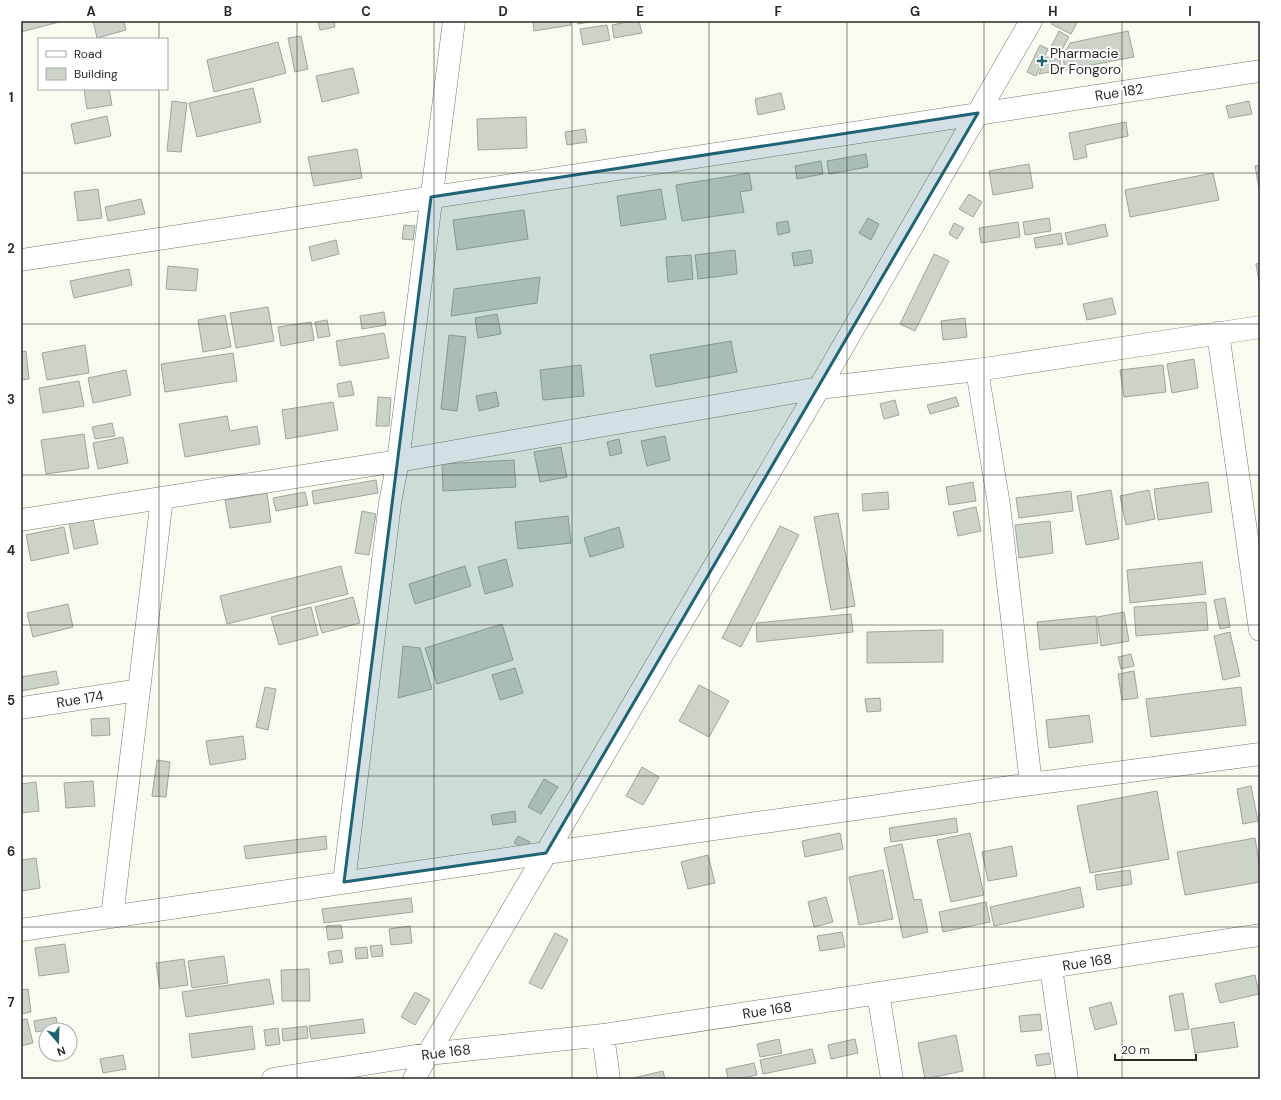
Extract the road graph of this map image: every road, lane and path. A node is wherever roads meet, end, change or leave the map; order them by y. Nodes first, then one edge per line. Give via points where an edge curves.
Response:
1 (454, 21) edge
2 (1031, 21) edge
3 (1260, 71) edge
4 (978, 113) junction
5 (431, 198) junction
6 (21, 260) edge
7 (1260, 326) edge
8 (1218, 333) junction
9 (977, 370) junction
10 (819, 388) junction
11 (398, 461) junction
12 (162, 498) junction
13 (21, 520) edge
14 (1260, 630) edge
15 (139, 690) junction
16 (21, 708) edge
17 (1260, 754) edge
18 (1030, 784) junction
19 (546, 853) junction
20 (344, 882) junction
21 (112, 917) junction
22 (21, 930) edge
23 (1260, 936) edge
24 (1051, 967) junction
25 (878, 993) junction
26 (603, 1035) junction
27 (428, 1054) junction
28 (273, 1079) edge
29 (414, 1079) edge
30 (609, 1079) edge
31 (892, 1079) edge
32 (1067, 1079) edge

1 - 5 street
2 - 4 street
3 - 4 street, Rue 182
4 - 5 street, Rue 182
4 - 10 street
5 - 6 street, Rue 182
5 - 11 street
7 - 8 street
8 - 9 street
8 - 14 street
9 - 10 street
9 - 18 street via 999,505
10 - 11 street
10 - 19 street
11 - 12 street
11 - 20 street via 390,503
12 - 13 street
12 - 15 street
15 - 16 street, Rue 174
15 - 21 street
17 - 18 street
18 - 19 street
19 - 20 street
19 - 27 street
20 - 21 street
21 - 22 street
23 - 24 street, Rue 168
24 - 25 street, Rue 168
24 - 32 street
25 - 26 street, Rue 168
25 - 31 street
26 - 27 street, Rue 168
26 - 30 street
27 - 28 street, Rue 168
27 - 29 street

